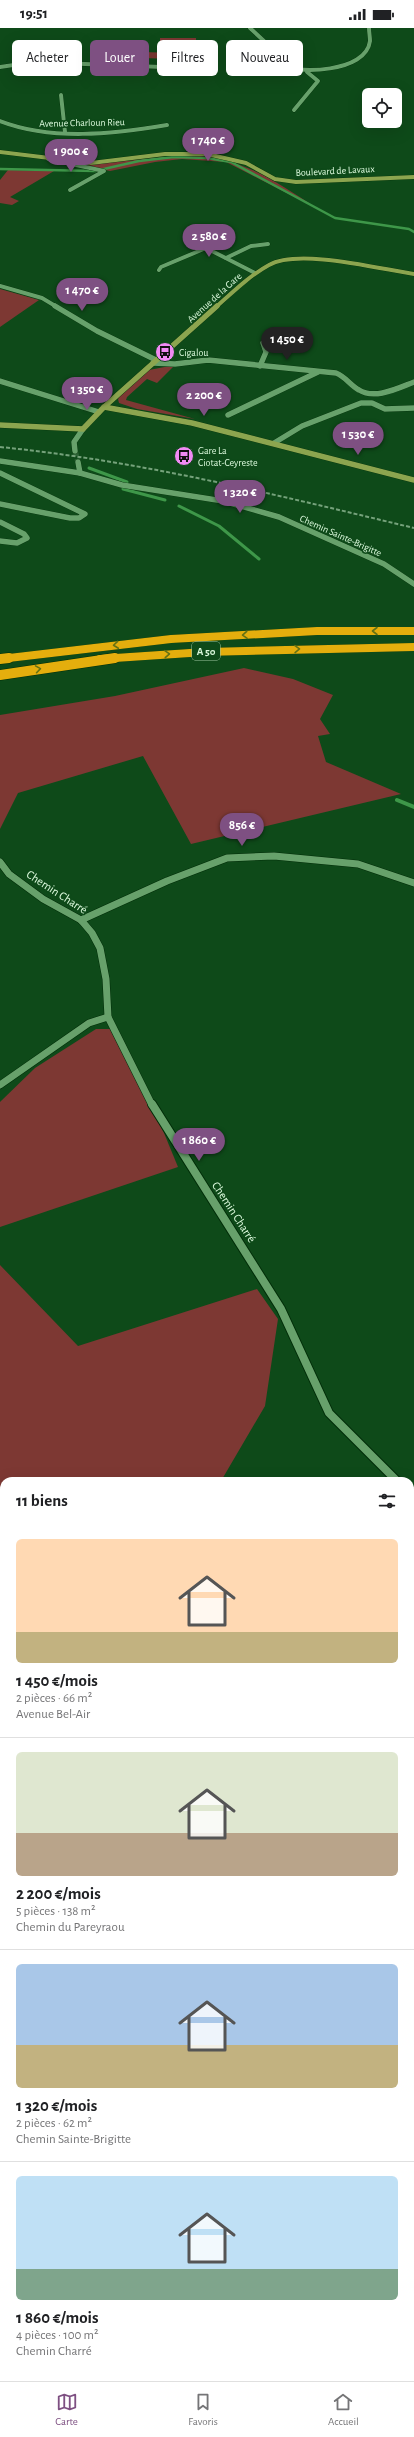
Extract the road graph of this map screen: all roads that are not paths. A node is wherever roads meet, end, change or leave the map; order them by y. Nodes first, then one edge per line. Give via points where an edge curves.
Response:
1 (250, 28) edge
2 (369, 28) edge
3 (0, 67) edge
4 (157, 67) edge
5 (307, 72) junction
6 (61, 95) dead end
7 (294, 110) dead end
8 (0, 121) edge
9 (166, 125) dead end
10 (66, 132) junction
11 (0, 152) edge
12 (48, 159) junction
13 (414, 177) edge
14 (70, 190) dead end
15 (268, 244) dead end
16 (226, 258) junction
17 (159, 270) dead end
18 (256, 273) junction
19 (414, 274) edge
20 (0, 286) edge
21 (264, 343) dead end
22 (154, 362) junction
23 (260, 366) junction
24 (318, 372) junction
25 (0, 381) edge
26 (414, 382) edge
27 (104, 407) junction
28 (414, 408) edge
29 (99, 412) junction
30 (228, 415) dead end
31 (0, 425) edge
32 (83, 429) junction
33 (274, 443) junction
34 (75, 451) tunnel mouth
35 (0, 461) edge
36 (78, 462) tunnel mouth
37 (0, 473) edge
38 (80, 473) junction
39 (414, 480) edge
40 (0, 504) edge
41 (0, 522) edge
42 (0, 542) edge
43 (414, 584) edge
44 (414, 631) edge
45 (414, 647) edge
46 (0, 659) edge
47 (0, 675) edge
48 (0, 862) edge
49 (414, 883) edge
50 (81, 920) junction
51 (108, 1016) junction
52 (0, 1085) edge
53 (393, 1477) edge

1 - 5 street via 265,43 277,65
2 - 5 street via 371,34 366,50 352,61 336,67
3 - 4 street via 34,62
5 - 7 street via 318,81 315,88
6 - 10 street
8 - 10 street, Avenue Charloun Rieu via 20,129
9 - 10 street, Avenue Charloun Rieu via 142,130
11 - 12 street, Boulevard de Lavaux
12 - 13 street, Boulevard de Lavaux via 104,163 165,154 207,154 246,163 263,174 282,180
12 - 14 street via 101,170 102,174
15 - 16 street via 251,246
16 - 17 street via 209,248 204,248
16 - 18 street
18 - 19 street, Avenue de la Gare via 279,262 310,258
18 - 22 street, Avenue de la Gare
20 - 22 street via 42,298
21 - 23 street via 266,352
22 - 23 street via 175,364 208,360
22 - 27 street, Avenue de la Gare
23 - 24 street
24 - 26 street via 340,374 359,390 371,394
24 - 30 street
25 - 29 street
27 - 29 street, Avenue de la Gare
27 - 33 street via 192,423
28 - 33 street via 385,409 372,402 361,403 302,426
29 - 32 street, Avenue de la Gare
31 - 32 street
32 - 34 street via 74,442
33 - 39 street
35 - 38 street, Chemin Sainte-Brigitte
36 - 38 street
37 - 40 street via 85,514 79,518 70,518
38 - 43 street, Chemin Sainte-Brigitte via 122,485 223,501 279,517 384,564
41 - 42 street via 24,534 26,538 17,543
44 -> 46 highway, A 50 via 317,631 171,639
47 -> 45 highway, A 50 via 100,659 198,652
48 - 50 street, Chemin Charré via 9,874 43,899
49 - 50 street via 358,864 274,856 227,858 167,881
50 - 51 street, Chemin Charré via 100,948 106,979
51 - 52 street via 89,1023
51 - 53 street, Chemin Charré via 158,1116 281,1309 329,1413

